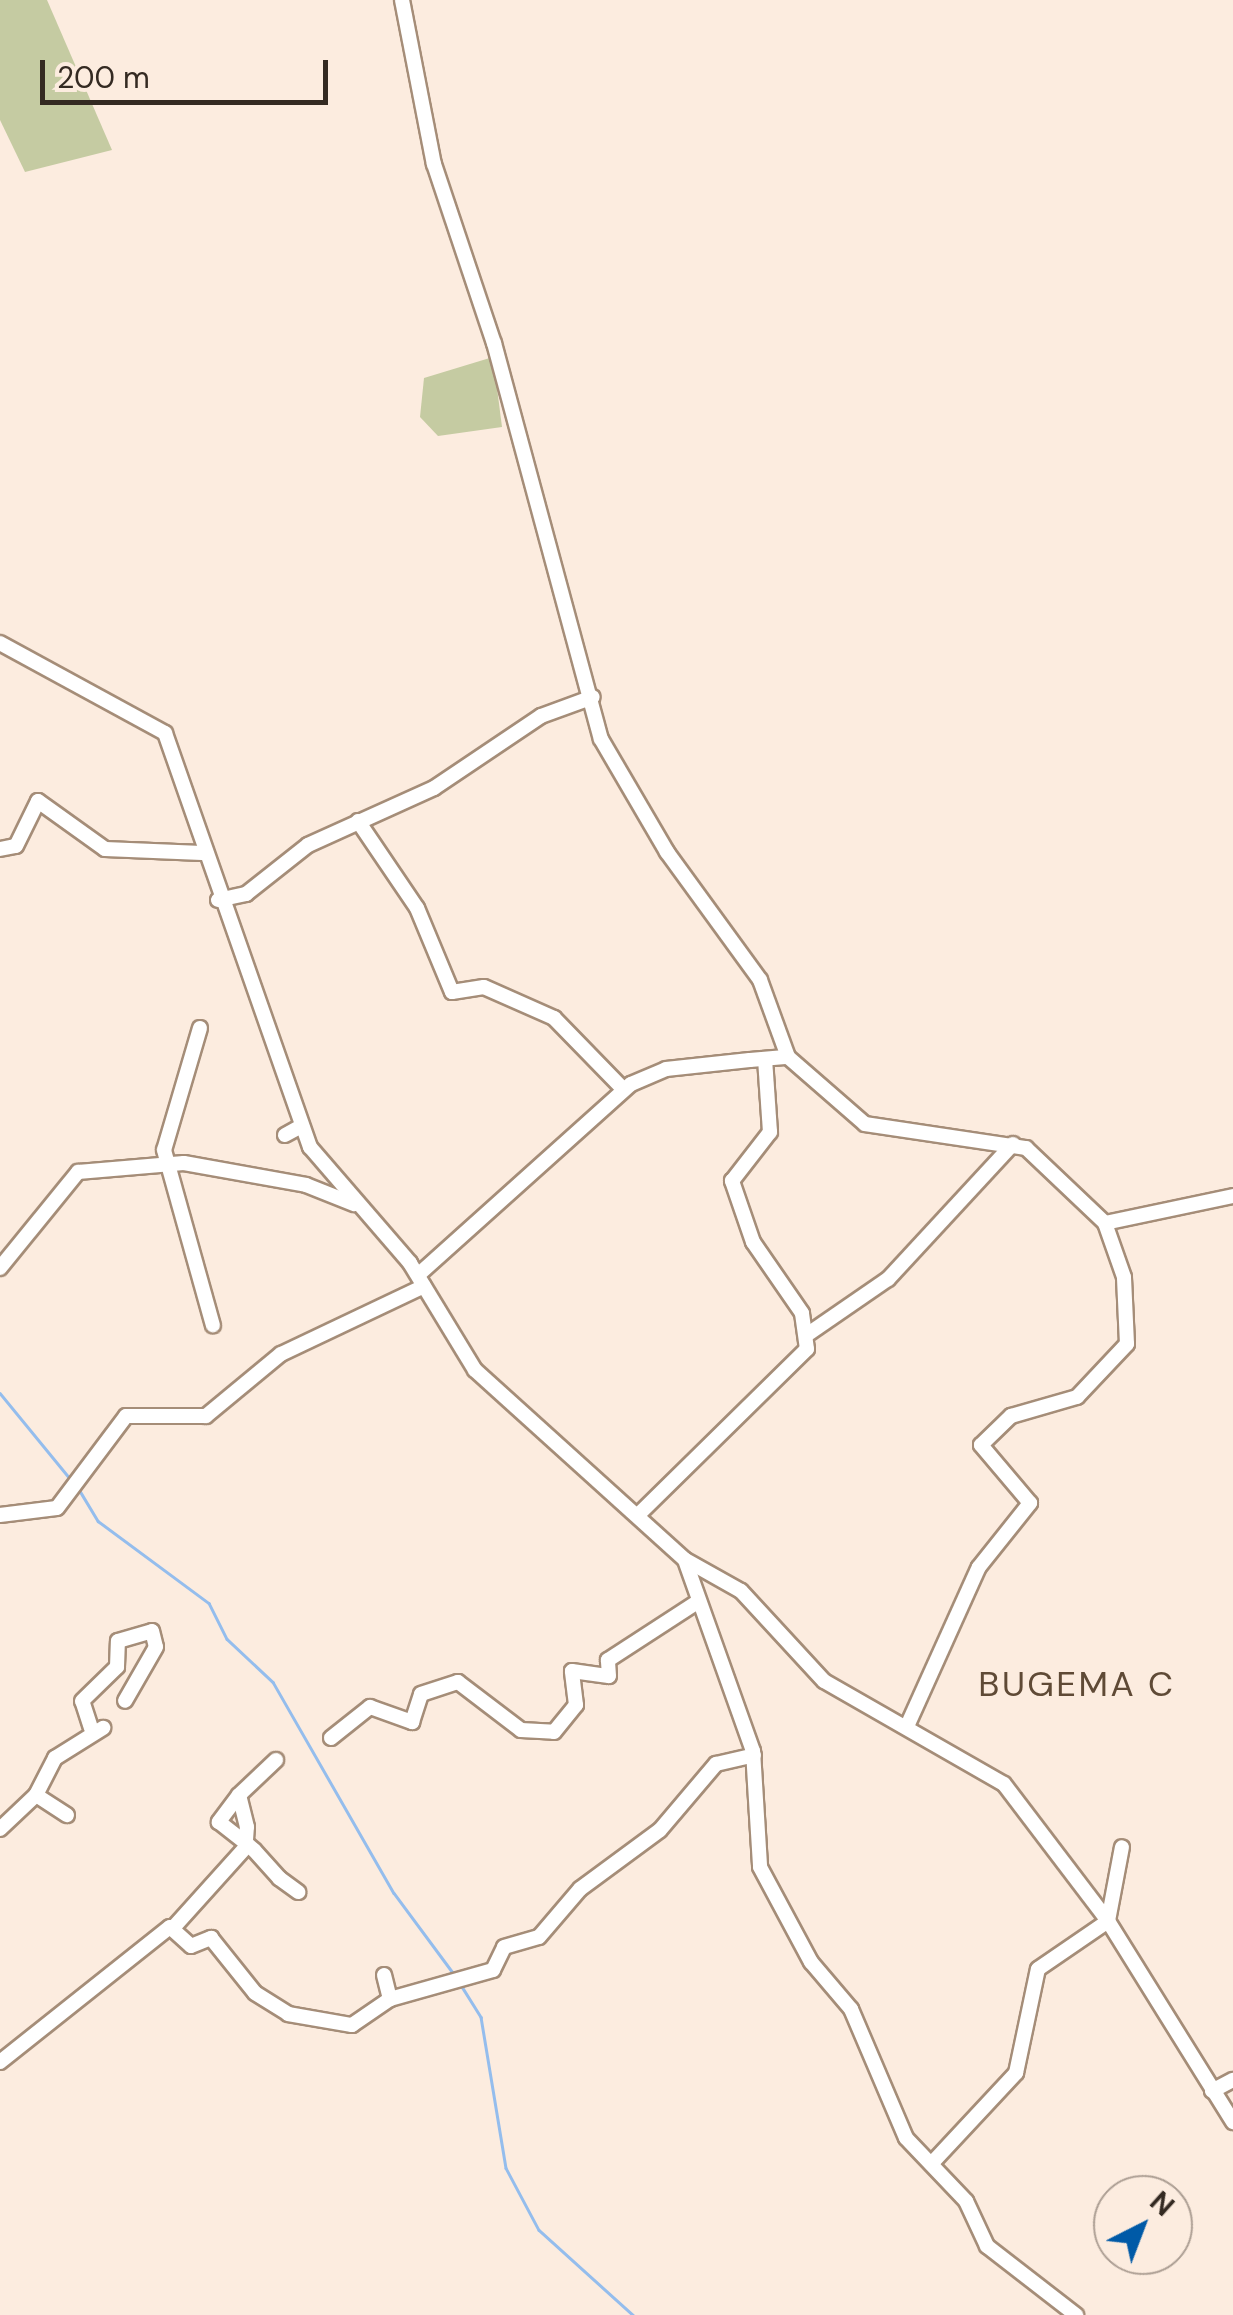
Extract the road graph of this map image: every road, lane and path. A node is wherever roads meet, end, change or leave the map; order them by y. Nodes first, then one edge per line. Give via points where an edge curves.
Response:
1 (402, 0) edge
2 (0, 644) edge
3 (593, 697) junction
4 (358, 821) junction
5 (0, 849) edge
6 (202, 853) junction
7 (218, 900) junction
8 (200, 1028) dead end
9 (788, 1057) junction
10 (765, 1059) junction
11 (624, 1090) junction
12 (301, 1126) junction
13 (285, 1135) dead end
14 (1013, 1144) junction
15 (168, 1161) junction
16 (1233, 1196) edge
17 (360, 1207) junction
18 (1106, 1223) junction
19 (0, 1268) edge
20 (421, 1280) junction
21 (214, 1326) dead end
22 (808, 1334) junction
23 (640, 1513) junction
24 (0, 1515) edge
25 (684, 1560) junction
26 (699, 1601) junction
27 (125, 1701) dead end
28 (908, 1724) junction
29 (332, 1738) dead end
30 (754, 1755) junction
31 (276, 1760) dead end
32 (36, 1795) junction
33 (240, 1795) junction
34 (67, 1815) dead end
35 (0, 1829) edge
36 (246, 1843) junction
37 (1122, 1847) dead end
38 (298, 1892) dead end
39 (1108, 1921) junction
40 (173, 1928) junction
41 (384, 1975) dead end
42 (390, 2000) junction
43 (0, 2062) edge
44 (1233, 2080) edge
45 (1212, 2091) junction
46 (1233, 2122) edge
47 (933, 2162) junction
48 (1076, 2315) edge

1 - 3 street via 434,164
2 - 6 street via 165,732
3 - 4 street
3 - 9 street via 601,738 667,852 760,980
4 - 7 street via 276,865 246,894
4 - 11 street via 410,897 452,992 484,987 554,1018
5 - 6 street via 16,846 38,802 106,850
6 - 7 street
7 - 12 street
8 - 15 street via 169,1107
9 - 10 street
9 - 14 street via 865,1124
10 - 11 street via 666,1069
10 - 22 street via 770,1132 732,1181 753,1242
11 - 20 street
12 - 13 street
12 - 17 street
14 - 18 street via 1061,1172
14 - 22 street via 888,1279
15 - 17 street via 306,1185
15 - 19 street via 78,1172
15 - 21 street
16 - 18 street
17 - 20 street
18 - 28 street via 1124,1277 1127,1344 1076,1397 1010,1416 980,1445 1030,1503 979,1567
20 - 23 street via 495,1392
20 - 24 street via 281,1354 206,1416 126,1416 57,1508
22 - 23 street via 807,1350 760,1402
23 - 25 street
25 - 26 street
25 - 28 street via 741,1591 824,1681
26 - 29 street via 608,1660 608,1676 572,1671 576,1705 554,1732 522,1730 458,1682 421,1694 412,1722 370,1708
26 - 30 street
27 - 32 street via 156,1647 152,1630 118,1641 117,1667 82,1702 97,1728 45,1770
28 - 39 street via 1004,1784
30 - 42 street via 716,1764 660,1830 580,1889 538,1937 504,1947 492,1970
30 - 47 street via 760,1867 811,1962 851,2009 906,2138
31 - 33 street
32 - 34 street
32 - 35 street
33 - 36 street
33 - 36 street via 217,1818
36 - 38 street
36 - 40 street
37 - 39 street
39 - 45 street
39 - 47 street via 1038,1969 1016,2074
40 - 42 street via 191,1946 211,1938 255,1993 288,2014 352,2026
40 - 43 street
41 - 42 street
44 - 45 street
45 - 46 street
47 - 48 street via 987,2246

